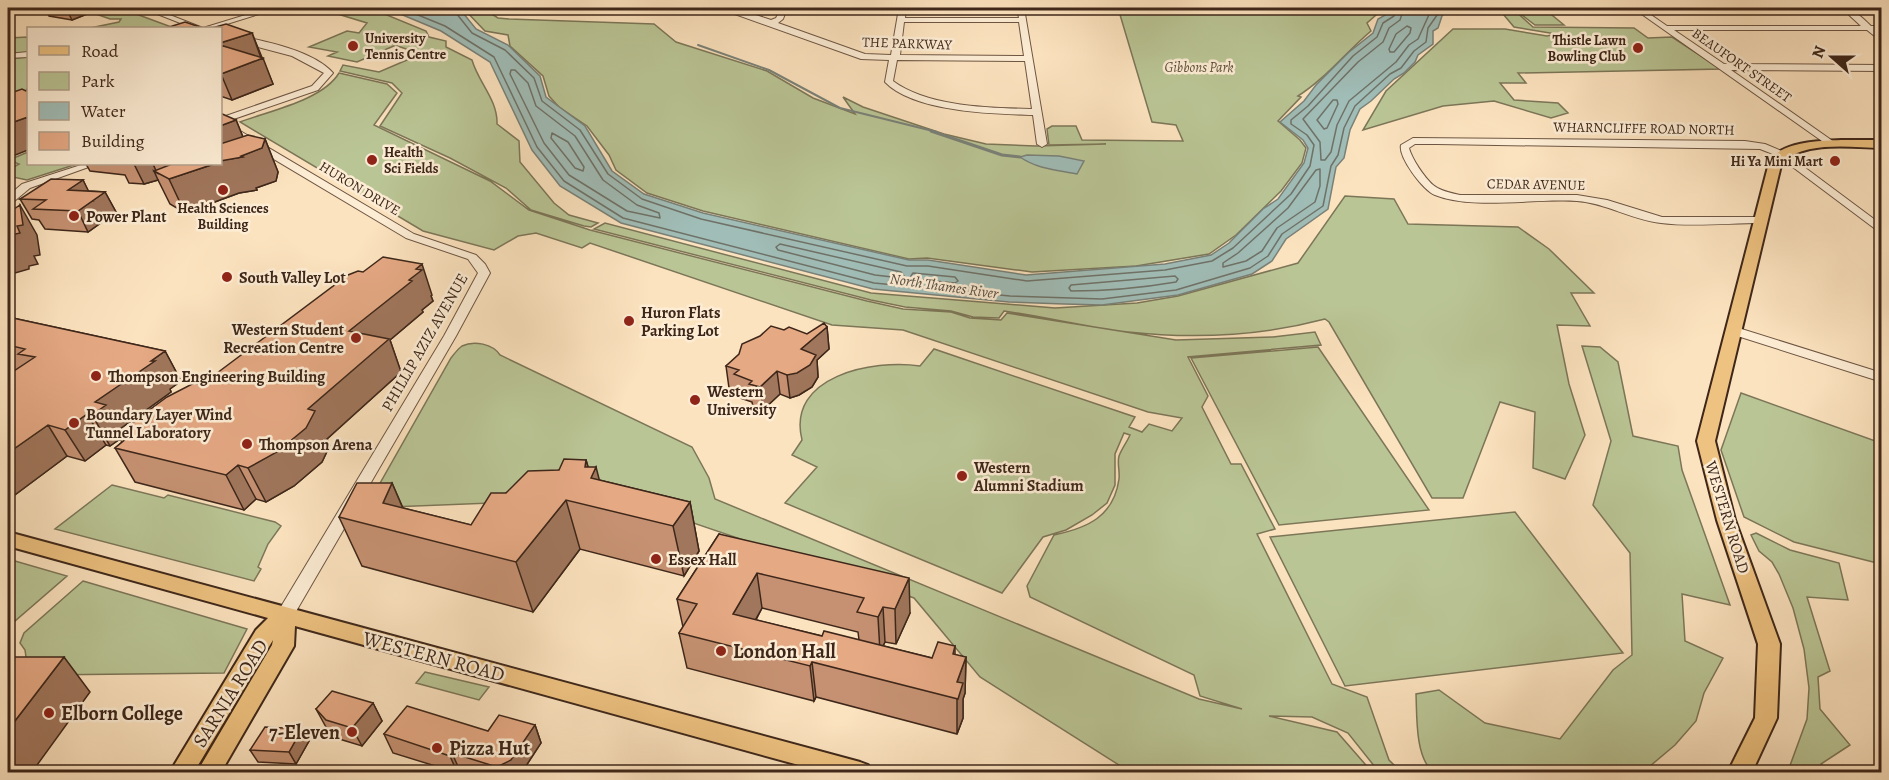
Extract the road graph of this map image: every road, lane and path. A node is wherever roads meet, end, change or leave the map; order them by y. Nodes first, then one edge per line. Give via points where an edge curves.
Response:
1 (146, 8) edge
2 (274, 8) edge
3 (722, 8) edge
4 (784, 8) edge
5 (902, 8) edge
6 (1021, 8) edge
7 (1637, 8) edge
8 (1840, 8) edge
9 (900, 20) junction
10 (1023, 20) junction
11 (771, 23) junction
12 (196, 27) edge
13 (210, 27) edge
14 (1667, 28) junction
15 (1868, 28) junction
16 (1881, 28) edge
17 (222, 35) edge
18 (1881, 40) edge
19 (27, 55) edge
20 (8, 57) edge
21 (893, 58) junction
22 (1028, 59) junction
23 (1722, 67) junction
24 (1881, 68) edge
25 (1038, 112) junction
26 (222, 121) edge
27 (222, 123) edge
28 (1042, 144) dead end
29 (1832, 144) junction
30 (1881, 144) edge
31 (1404, 147) joint
32 (1781, 154) junction
33 (89, 165) edge
34 (8, 201) edge
35 (1762, 220) junction
36 (1881, 231) edge
37 (484, 273) joint
38 (1732, 330) junction
39 (1881, 378) edge
40 (8, 539) edge
41 (285, 615) junction
42 (182, 772) edge
43 (208, 772) edge
44 (860, 772) edge
45 (1740, 772) edge

1 - 12 street
2 - 13 street
3 - 11 street, THE PARKWAY
4 - 11 street via 779,19
5 - 9 street
6 - 10 street
7 - 14 street, BEAUFORT STREET
8 - 15 street via 1851,12
9 - 10 street
9 - 21 street
10 - 22 street
11 - 21 street, THE PARKWAY via 860,56
14 - 15 street
14 - 23 street, BEAUFORT STREET
15 - 16 street
15 - 18 street
17 - 26 street via 293,54 329,73 315,88
19 - 20 street
21 - 22 street, THE PARKWAY
21 - 25 street via 889,82 903,92 964,108
22 - 25 street
23 - 24 street
23 - 29 street, BEAUFORT STREET
25 - 28 street
27 - 37 street, HURON DRIVE via 410,236 472,257
29 - 30 main road, WHARNCLIFFE ROAD NORTH
29 - 32 main road, WHARNCLIFFE ROAD NORTH
31 - 32 street, WHARNCLIFFE ROAD NORTH via 1413,141 1716,143 1762,146
31 - 35 street, CEDAR AVENUE via 1429,186 1460,198 1577,198 1661,220
32 - 35 main road, WESTERN ROAD via 1776,159
32 - 36 street
33 - 34 street via 26,186
35 - 38 main road, WESTERN ROAD
37 - 41 street, PHILLIP AZIZ AVENUE
38 - 39 street
38 - 45 main road, WESTERN ROAD via 1706,441 1726,520 1769,644 1766,718
40 - 41 main road, WESTERN ROAD
41 - 42 main road, SARNIA ROAD via 263,636
41 - 43 main road, SARNIA ROAD via 283,646
41 - 44 main road, WESTERN ROAD

